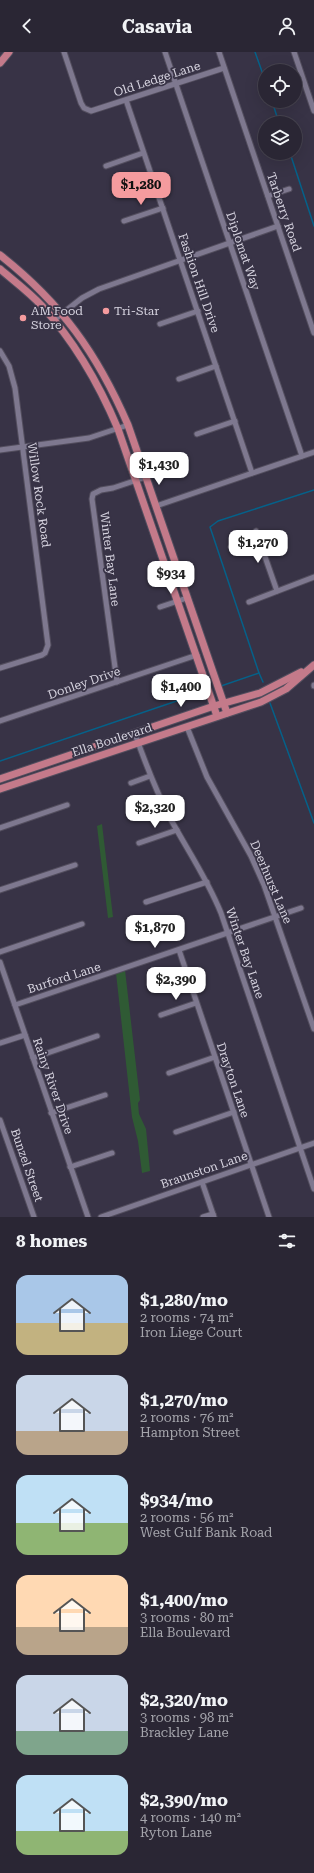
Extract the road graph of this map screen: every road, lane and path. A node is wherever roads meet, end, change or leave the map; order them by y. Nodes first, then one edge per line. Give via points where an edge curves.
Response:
1 (9, 52) edge
2 (64, 52) edge
3 (165, 52) edge
4 (219, 52) edge
5 (294, 52) edge
6 (0, 63) edge
7 (224, 68) junction
8 (175, 83) junction
9 (126, 100) junction
10 (314, 111) edge
11 (143, 153) junction
12 (106, 166) dead end
13 (289, 189) dead end
14 (268, 196) junction
15 (162, 208) junction
16 (124, 221) dead end
17 (278, 226) junction
18 (229, 242) junction
19 (0, 255) edge
20 (180, 260) junction
21 (0, 269) edge
22 (198, 311) junction
23 (62, 313) junction
24 (54, 320) junction
25 (160, 324) dead end
26 (314, 333) edge
27 (0, 351) edge
28 (216, 366) junction
29 (102, 371) junction
30 (93, 376) junction
31 (179, 379) dead end
32 (235, 421) junction
33 (128, 425) junction
34 (118, 428) junction
35 (197, 434) dead end
36 (23, 447) junction
37 (0, 450) edge
38 (314, 452) edge
39 (302, 456) junction
40 (252, 473) junction
41 (146, 477) junction
42 (137, 481) junction
43 (156, 506) junction
44 (256, 531) dead end
45 (258, 538) junction
46 (231, 547) dead end
47 (314, 577) edge
48 (277, 591) junction
49 (188, 598) junction
50 (178, 602) junction
51 (249, 602) dead end
52 (160, 607) dead end
53 (196, 655) junction
54 (0, 668) edge
55 (117, 682) junction
56 (224, 703) junction
57 (214, 706) junction
58 (227, 713) junction
59 (217, 716) junction
60 (0, 721) edge
61 (187, 727) junction
62 (135, 734) junction
63 (138, 743) junction
64 (150, 776) junction
65 (0, 779) edge
66 (131, 783) dead end
67 (0, 789) edge
68 (67, 805) dead end
69 (0, 828) edge
70 (177, 830) junction
71 (139, 843) dead end
72 (75, 865) dead end
73 (207, 882) junction
74 (0, 890) edge
75 (146, 902) dead end
76 (301, 908) dead end
77 (276, 917) junction
78 (82, 924) dead end
79 (228, 933) junction
80 (179, 950) junction
81 (0, 952) edge
82 (0, 962) edge
83 (196, 1003) junction
84 (15, 1005) junction
85 (161, 1015) dead end
86 (314, 1029) edge
87 (25, 1034) junction
88 (97, 1036) dead end
89 (0, 1043) edge
90 (215, 1057) junction
91 (33, 1058) junction
92 (169, 1073) dead end
93 (105, 1095) dead end
94 (51, 1112) junction
95 (234, 1112) junction
96 (0, 1120) edge
97 (176, 1132) dead end
98 (314, 1143) edge
99 (300, 1148) junction
100 (112, 1153) dead end
101 (251, 1165) junction
102 (70, 1167) junction
103 (202, 1182) junction
104 (314, 1189) edge
105 (214, 1215) edge
106 (34, 1217) edge
107 (88, 1217) edge
108 (101, 1217) edge
109 (203, 1217) edge
110 (269, 1217) edge

1 - 6 main road
2 - 9 street, Old Ledge Lane via 81,103 87,110 96,110
3 - 8 street, Diplomat Way
4 - 7 street, Tarberry Road
5 - 10 street
7 - 8 street, Old Ledge Lane
7 - 14 street, Tarberry Road
8 - 9 street, Old Ledge Lane
8 - 18 street, Diplomat Way
9 - 11 street, Fashion Hill Drive
11 - 12 street
11 - 15 street, Fashion Hill Drive
13 - 14 street
14 - 17 street, Tarberry Road
15 - 16 street
15 - 20 street, Fashion Hill Drive
17 - 18 street
17 - 26 street, Tarberry Road
18 - 20 street
18 - 39 street, Diplomat Way
19 - 23 main road
20 - 22 street, Fashion Hill Drive
20 - 23 street via 99,289
21 - 24 main road via 33,297
22 - 25 street
22 - 28 street, Fashion Hill Drive
23 - 24 street
23 - 29 main road
24 - 30 main road
27 - 36 street, Willow Rock Road via 15,388
28 - 31 street
28 - 32 street, Fashion Hill Drive
29 - 30 main road
29 - 33 main road
30 - 34 main road
32 - 35 street
32 - 40 street, Fashion Hill Drive
33 - 34 street
33 - 41 main road
34 - 36 street via 89,438
34 - 42 main road
36 - 37 street
36 - 54 street, Willow Rock Road via 48,645 42,655
38 - 39 street
39 - 40 street
40 - 43 street
41 - 42 street, Winter Bay Lane
41 - 43 main road
42 - 50 main road
42 - 55 street, Winter Bay Lane via 101,490 93,494 92,499
43 - 49 main road
44 - 45 street
45 - 46 street
45 - 48 street
47 - 48 street
48 - 51 street
49 - 50 street
49 - 56 main road
50 - 52 street
50 - 53 main road
53 - 55 street, Donley Drive
53 - 57 main road
55 - 60 street, Donley Drive
56 - 57 main road, Ella Boulevard
56 - 58 main road
56 - 58 main road, Ella Boulevard via 260,693 314,665 286,689 261,702
57 - 59 main road
57 - 62 main road, Ella Boulevard
58 - 59 main road, Ella Boulevard
59 - 61 main road, Ella Boulevard
61 - 63 main road, Ella Boulevard
61 - 77 street, Deerhurst Lane via 204,771 253,860
62 - 63 street, Winter Bay Lane
62 - 65 main road, Ella Boulevard
63 - 64 street, Winter Bay Lane
63 - 67 main road, Ella Boulevard
64 - 66 street
64 - 70 street, Winter Bay Lane
68 - 69 street
70 - 71 street
70 - 73 street, Winter Bay Lane
72 - 74 street
73 - 75 street
73 - 79 street, Winter Bay Lane
76 - 77 street, Burford Lane
77 - 79 street, Burford Lane
77 - 86 street, Deerhurst Lane
78 - 81 street
79 - 80 street, Burford Lane
79 - 99 street, Winter Bay Lane
80 - 83 street, Drayton Lane
80 - 84 street, Burford Lane
82 - 84 street, Rainy River Drive
83 - 85 street
83 - 90 street, Drayton Lane
84 - 87 street, Rainy River Drive
87 - 89 street
87 - 91 street, Rainy River Drive
88 - 91 street
90 - 92 street
90 - 95 street, Drayton Lane
91 - 94 street, Rainy River Drive
93 - 94 street
94 - 102 street, Rainy River Drive
95 - 97 street
95 - 101 street, Drayton Lane
96 - 106 street, Bunzel Street
98 - 99 street, Braunston Lane
99 - 101 street, Braunston Lane
99 - 104 street, Winter Bay Lane
100 - 102 street
101 - 103 street, Braunston Lane
101 - 110 street, Drayton Lane
102 - 107 street, Rainy River Drive
103 - 105 street
103 - 108 street, Braunston Lane
105 - 109 street

